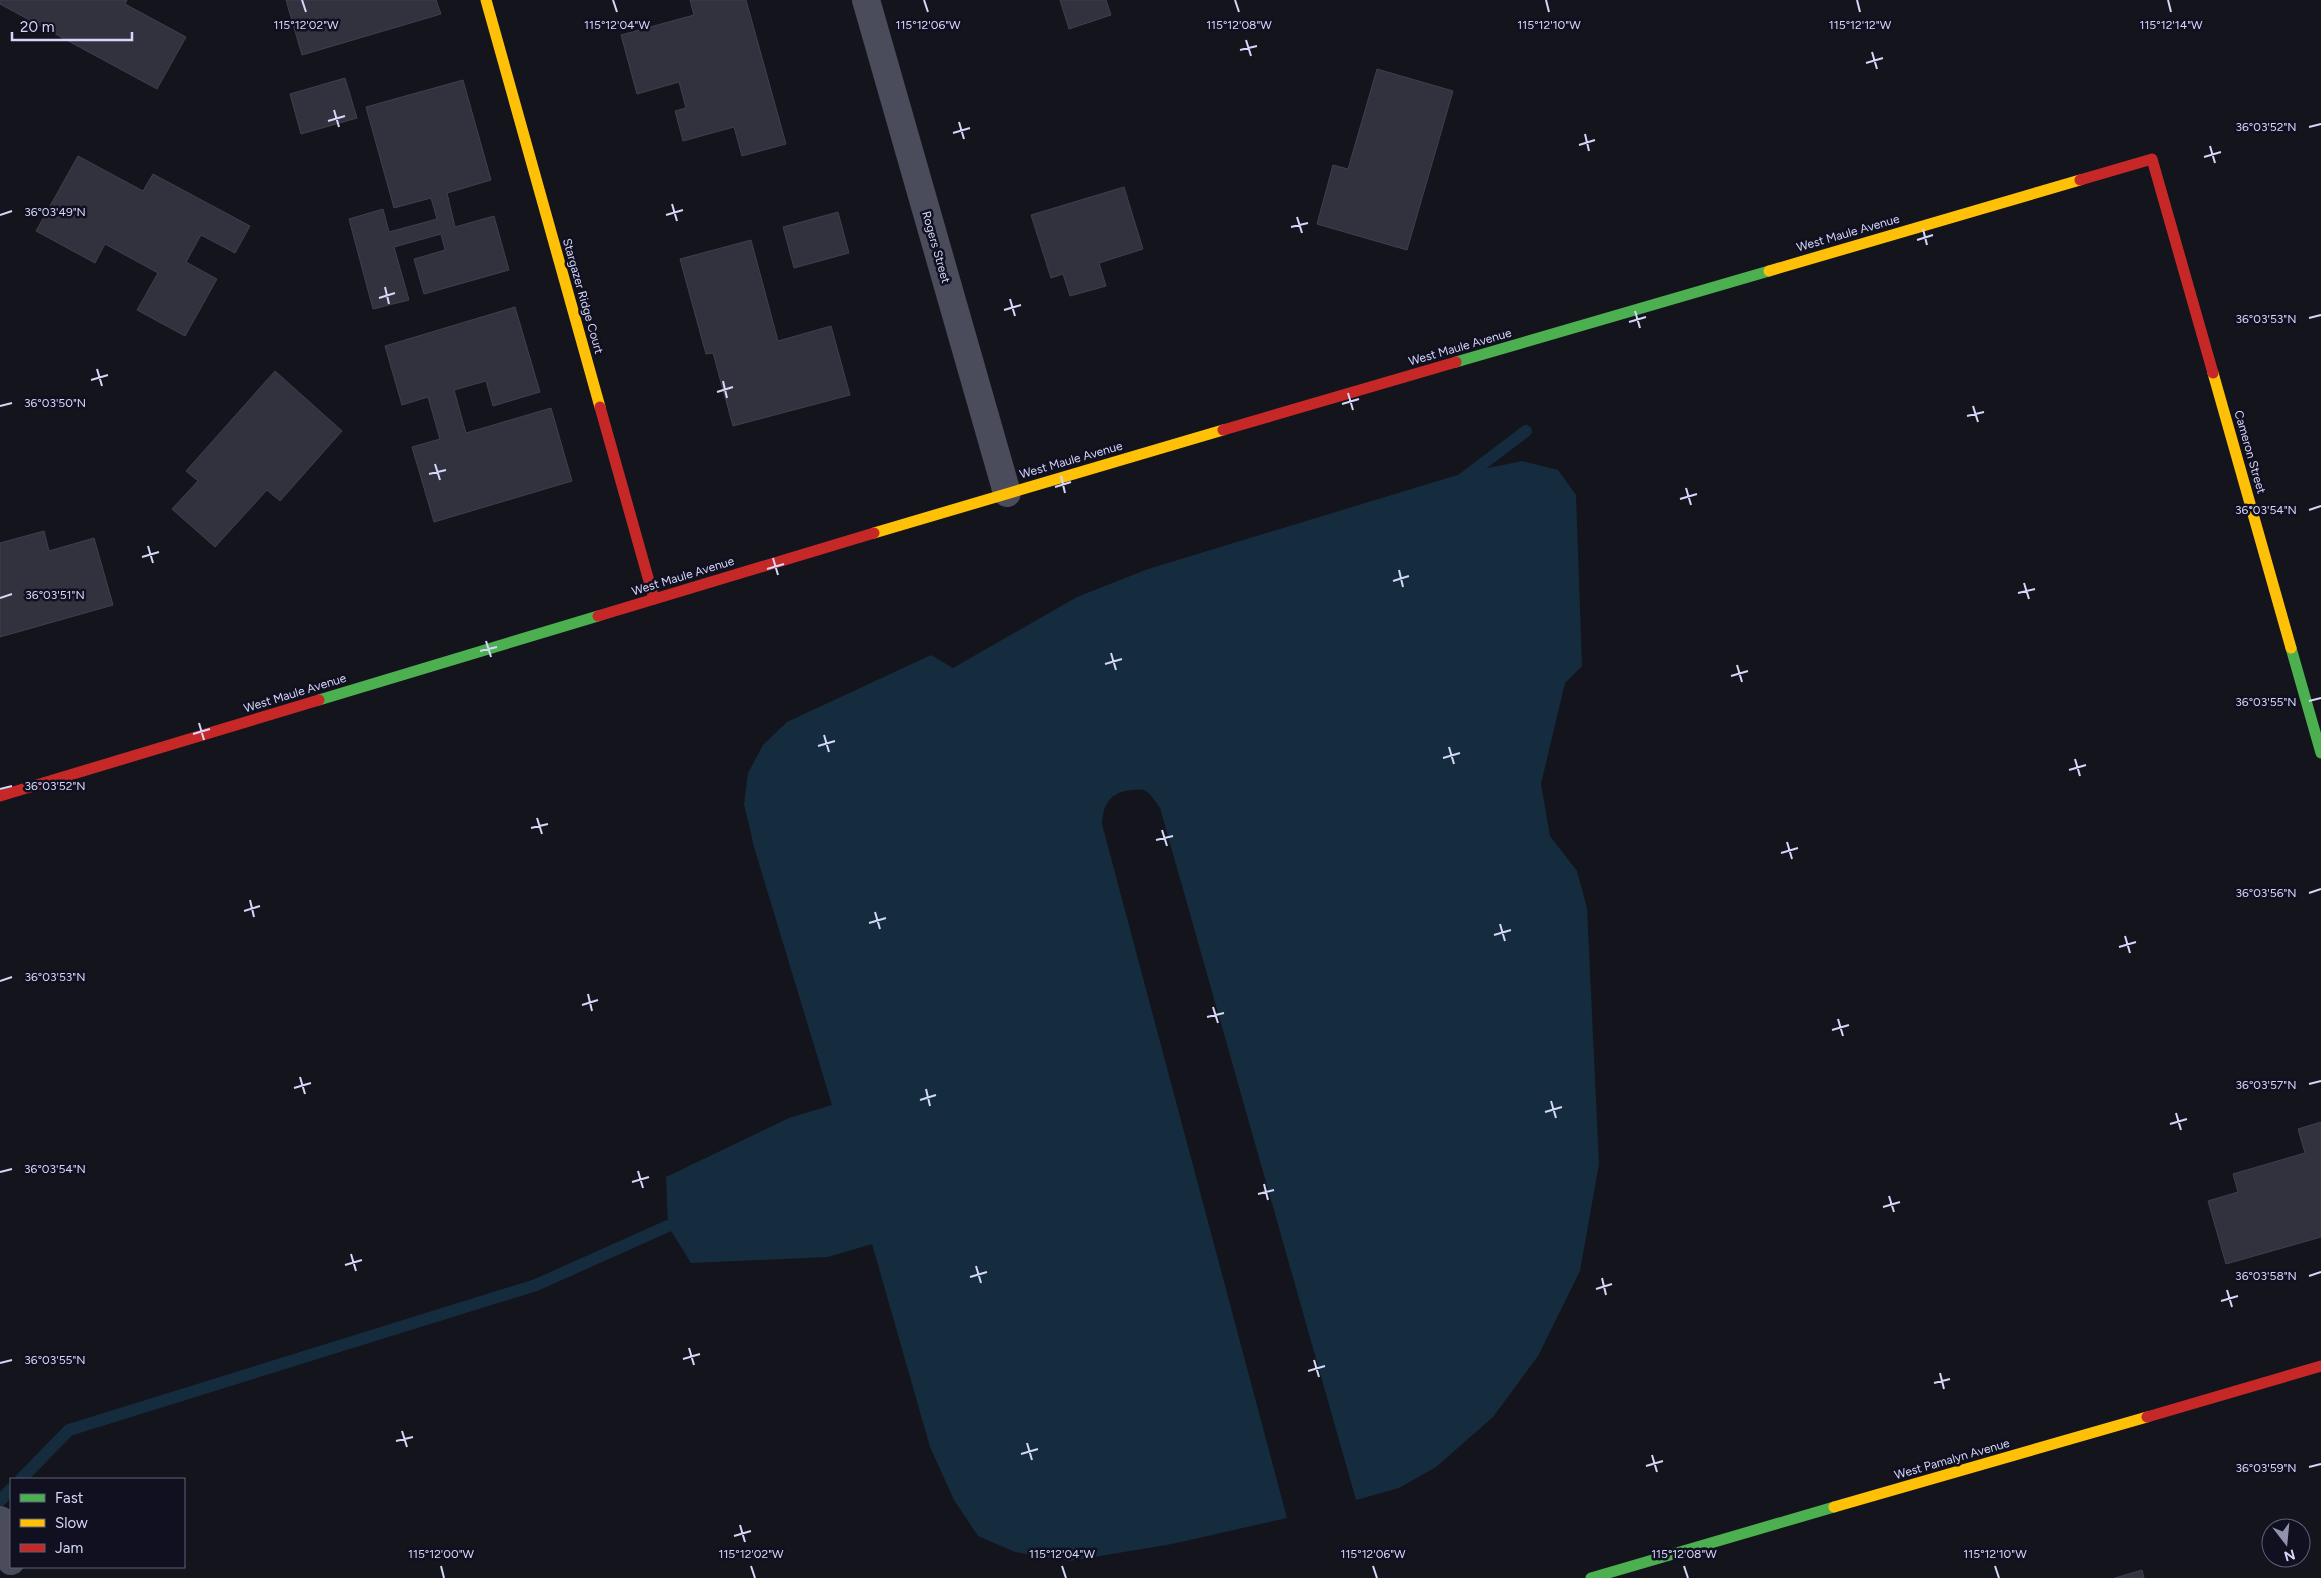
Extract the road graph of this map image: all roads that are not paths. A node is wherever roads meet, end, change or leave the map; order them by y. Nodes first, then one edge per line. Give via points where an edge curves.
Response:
1 (486, 0) edge
2 (866, 0) edge
3 (2152, 159) joint
4 (1006, 493) junction
5 (654, 599) junction
6 (2321, 753) edge
7 (0, 796) edge
8 (2321, 1366) edge
9 (0, 1520) edge
10 (10, 1557) edge
11 (1591, 1578) edge

1 - 5 street, Stargazer Ridge Court
2 - 4 street, Rogers Street
3 - 4 street, West Maule Avenue
3 - 6 street, Cameron Street
4 - 5 street, West Maule Avenue
5 - 7 street, West Maule Avenue
8 - 11 street, West Pamalyn Avenue
9 - 10 street

